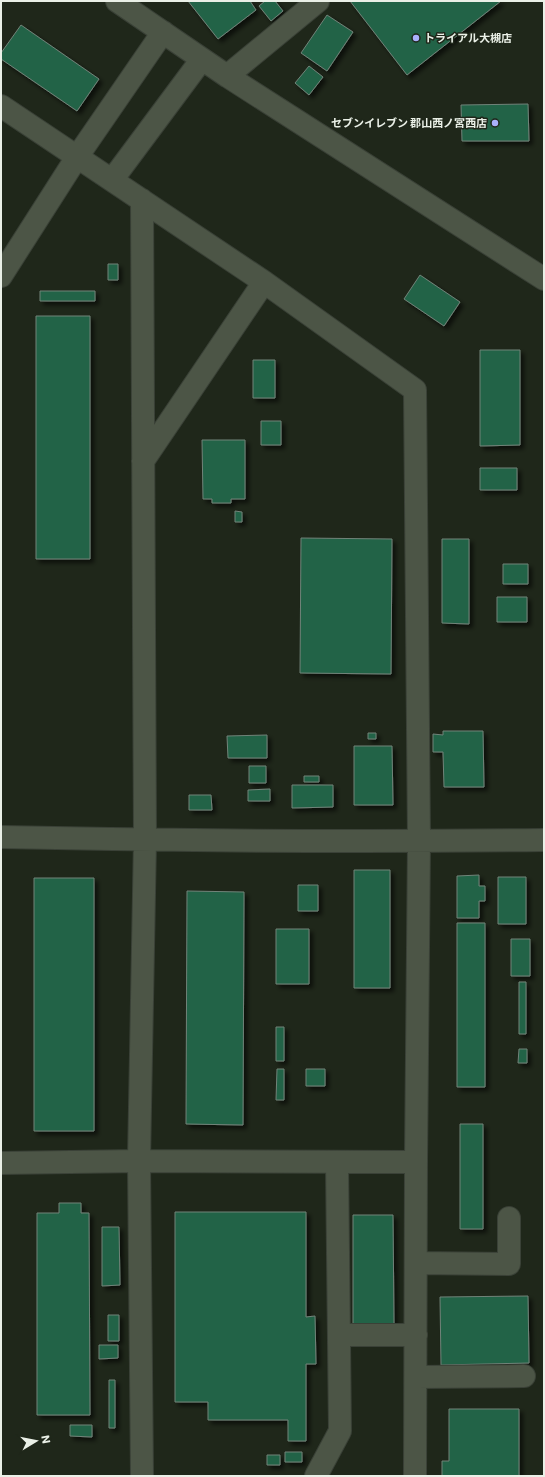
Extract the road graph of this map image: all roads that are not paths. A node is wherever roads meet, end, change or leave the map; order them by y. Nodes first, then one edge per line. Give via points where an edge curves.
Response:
1 (117, 1) edge
2 (318, 1) edge
3 (163, 32) junction
4 (202, 59) junction
5 (227, 76) junction
6 (1, 106) edge
7 (77, 157) junction
8 (112, 180) junction
9 (142, 200) junction
10 (1, 276) edge
11 (544, 279) edge
12 (264, 282) junction
13 (143, 461) junction
14 (1, 837) edge
15 (145, 840) junction
16 (544, 840) edge
17 (419, 841) junction
18 (139, 1161) junction
19 (337, 1162) junction
20 (416, 1162) junction
21 (1, 1163) edge
22 (509, 1218) dead end
23 (416, 1263) junction
24 (339, 1335) junction
25 (416, 1335) junction
26 (524, 1376) dead end
27 (416, 1377) junction
28 (142, 1476) edge
29 (316, 1476) edge
30 (415, 1476) edge

1 - 3 street
2 - 5 street
3 - 4 street
3 - 7 street
4 - 5 street
4 - 8 street
5 - 11 street
6 - 7 street
7 - 8 street
7 - 10 street
8 - 9 street
9 - 12 street
9 - 13 street
12 - 13 street
12 - 17 street via 415,390
13 - 15 street
14 - 15 street
15 - 17 street
15 - 18 street
16 - 17 street
17 - 20 street
18 - 19 street
18 - 21 street
18 - 28 street
19 - 20 street
19 - 24 street
20 - 23 street
22 - 23 street via 509,1264
23 - 25 street
24 - 25 street
24 - 29 street via 340,1431
25 - 27 street
26 - 27 street
27 - 30 street

